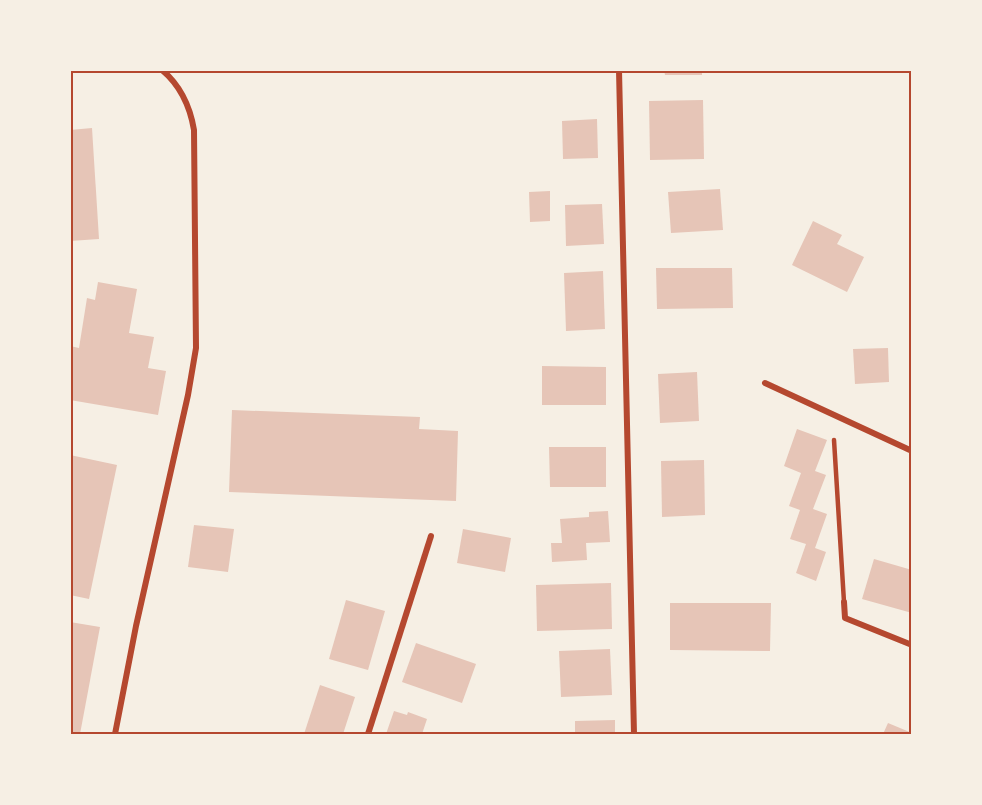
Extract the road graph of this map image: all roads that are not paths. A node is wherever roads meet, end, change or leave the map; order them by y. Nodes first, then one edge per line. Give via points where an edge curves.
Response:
1 (162, 70) edge
2 (619, 70) edge
3 (765, 382) dead end
4 (834, 441) dead end
5 (912, 451) edge
6 (431, 536) dead end
7 (844, 602) joint
8 (912, 645) edge
9 (115, 735) edge
10 (368, 735) edge
11 (634, 735) edge

1 - 9 street via 179,89 192,118 196,348
2 - 11 street
3 - 5 street
4 - 7 lane
6 - 10 street
7 - 8 street via 845,618

